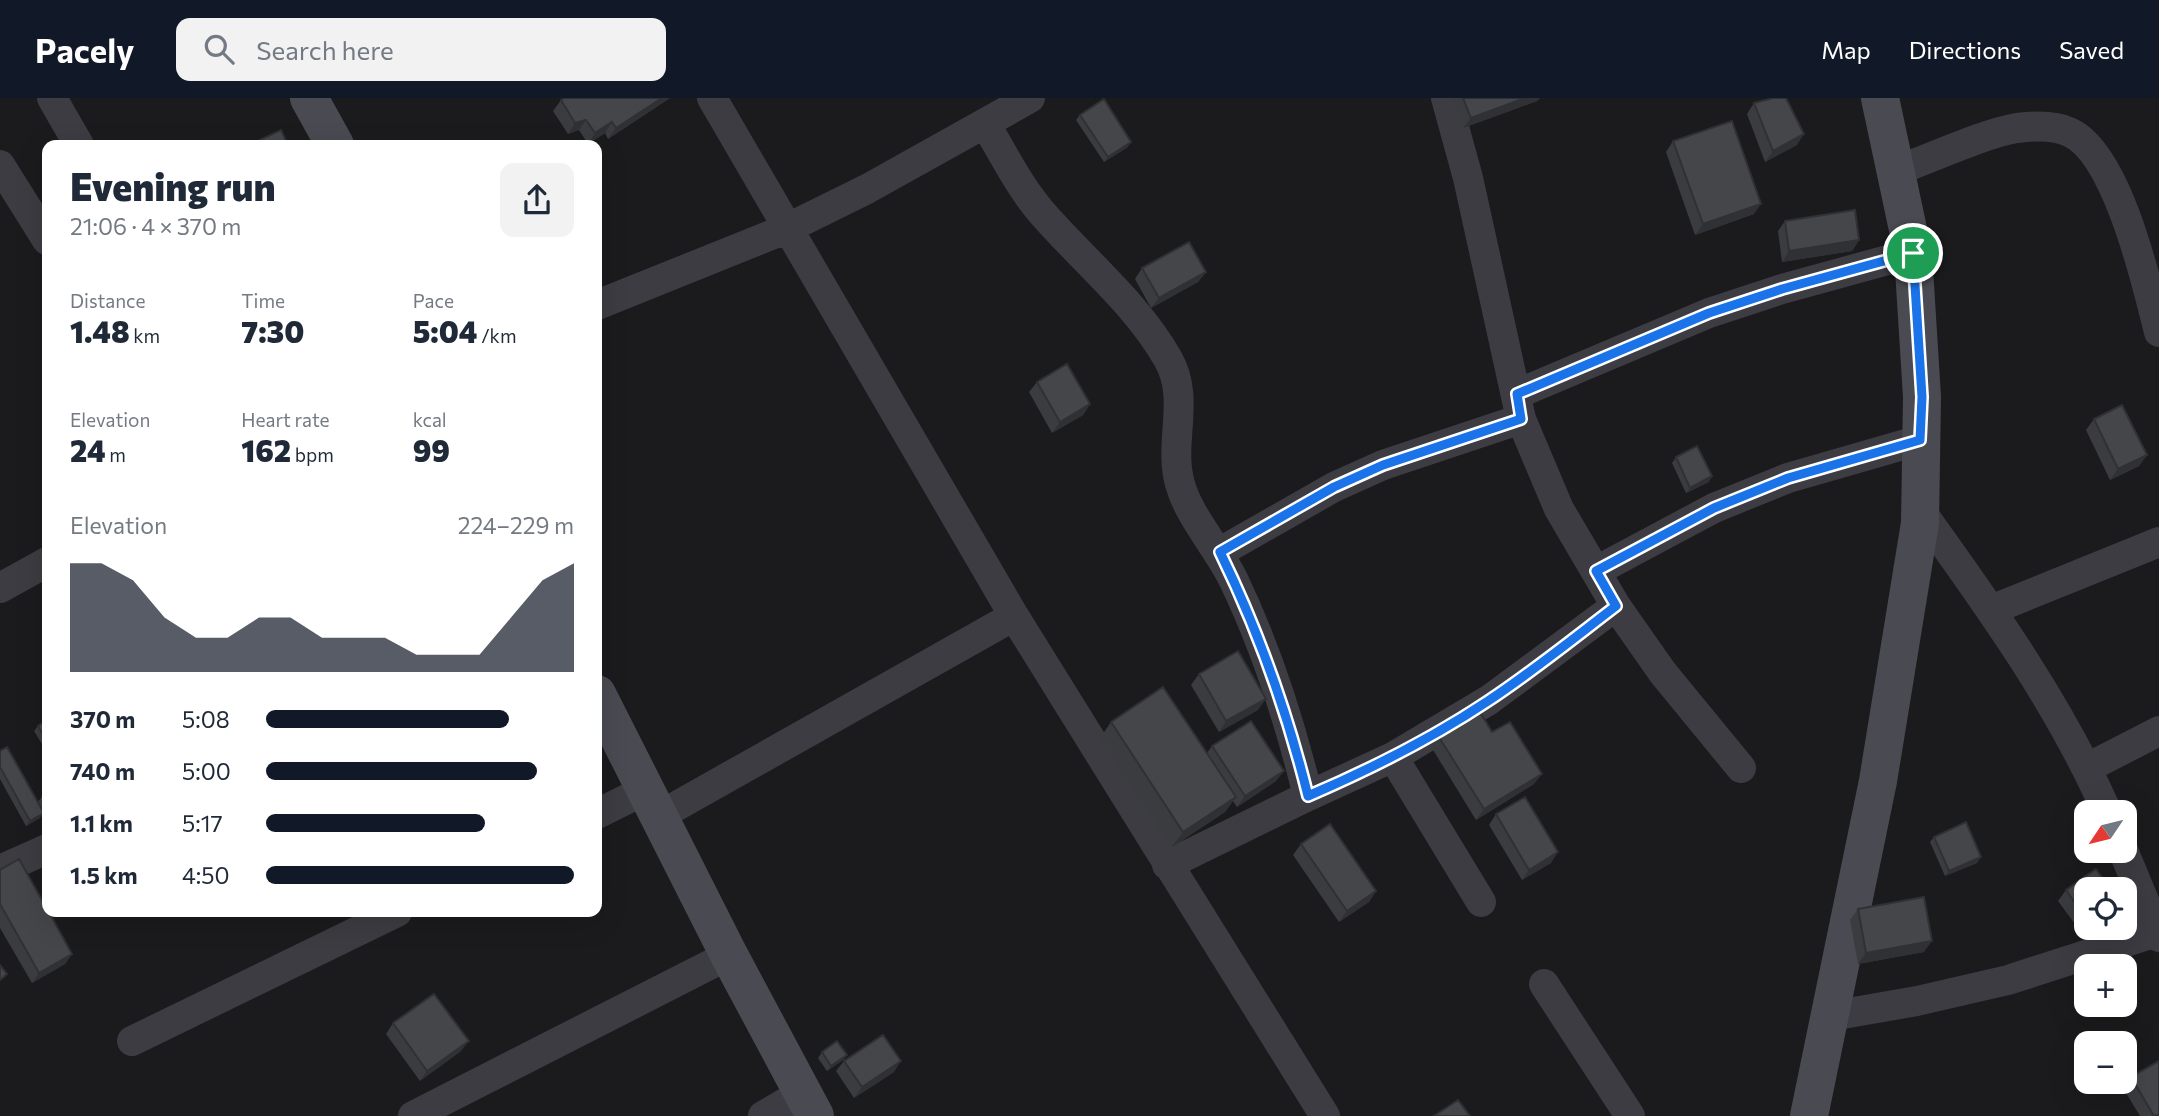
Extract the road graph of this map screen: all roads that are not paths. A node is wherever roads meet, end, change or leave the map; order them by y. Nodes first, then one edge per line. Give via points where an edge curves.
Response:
1 (52, 98) edge
2 (309, 98) edge
3 (712, 98) edge
4 (1030, 98) edge
5 (1446, 98) edge
6 (1881, 98) edge
7 (986, 125) junction
8 (76, 140) edge
9 (332, 140) edge
10 (0, 165) edge
11 (1896, 171) junction
12 (786, 229) junction
13 (42, 232) edge
14 (1913, 253) junction
15 (602, 303) edge
16 (2159, 332) edge
17 (1519, 407) junction
18 (1920, 440) junction
19 (1920, 510) junction
20 (2159, 542) edge
21 (1220, 552) junction
22 (42, 565) edge
23 (1596, 571) junction
24 (0, 588) edge
25 (1616, 606) junction
26 (1991, 610) junction
27 (1014, 616) junction
28 (602, 704) edge
29 (2159, 731) edge
30 (1393, 757) junction
31 (1741, 768) dead end
32 (2087, 768) junction
33 (1308, 796) junction
34 (2102, 800) edge
35 (652, 803) junction
36 (602, 813) edge
37 (42, 851) edge
38 (2128, 863) edge
39 (1167, 865) junction
40 (0, 870) edge
41 (1481, 902) dead end
42 (387, 917) edge
43 (2158, 934) edge
44 (729, 955) junction
45 (1544, 984) dead end
46 (1830, 1016) junction
47 (132, 1041) dead end
48 (809, 1105) edge
49 (412, 1116) edge
50 (763, 1116) edge
51 (1325, 1116) edge
52 (1630, 1116) edge
53 (1809, 1116) edge

1 - 8 street
2 - 9 street
3 - 12 street
4 - 7 street
5 - 17 street
6 - 11 street
7 - 12 street
7 - 21 street via 1041,212 1122,300 1169,360 1180,389 1180,484
10 - 13 street
11 - 14 street
11 - 16 street via 2013,128 2041,126 2070,132 2091,148 2109,174
12 - 15 street
12 - 27 street
14 - 17 street via 1709,313
14 - 18 street via 1922,397
17 - 21 street via 1359,476
17 - 23 street via 1559,509
18 - 19 street
18 - 23 street via 1788,478 1689,520
19 - 26 street
19 - 46 street via 1878,780
20 - 26 street
21 - 33 street via 1274,674
22 - 24 street
23 - 25 street
25 - 30 street via 1489,700
25 - 31 street via 1663,673
26 - 32 street
27 - 35 street
27 - 39 street
28 - 35 street
29 - 32 street
30 - 33 street
30 - 41 street
32 - 34 street
33 - 39 street
35 - 36 street
35 - 44 street
37 - 40 street
38 - 43 street
39 - 51 street
42 - 47 street
43 - 46 street via 2008,980
44 - 48 street
44 - 49 street
45 - 52 street
46 - 53 street
48 - 50 street

